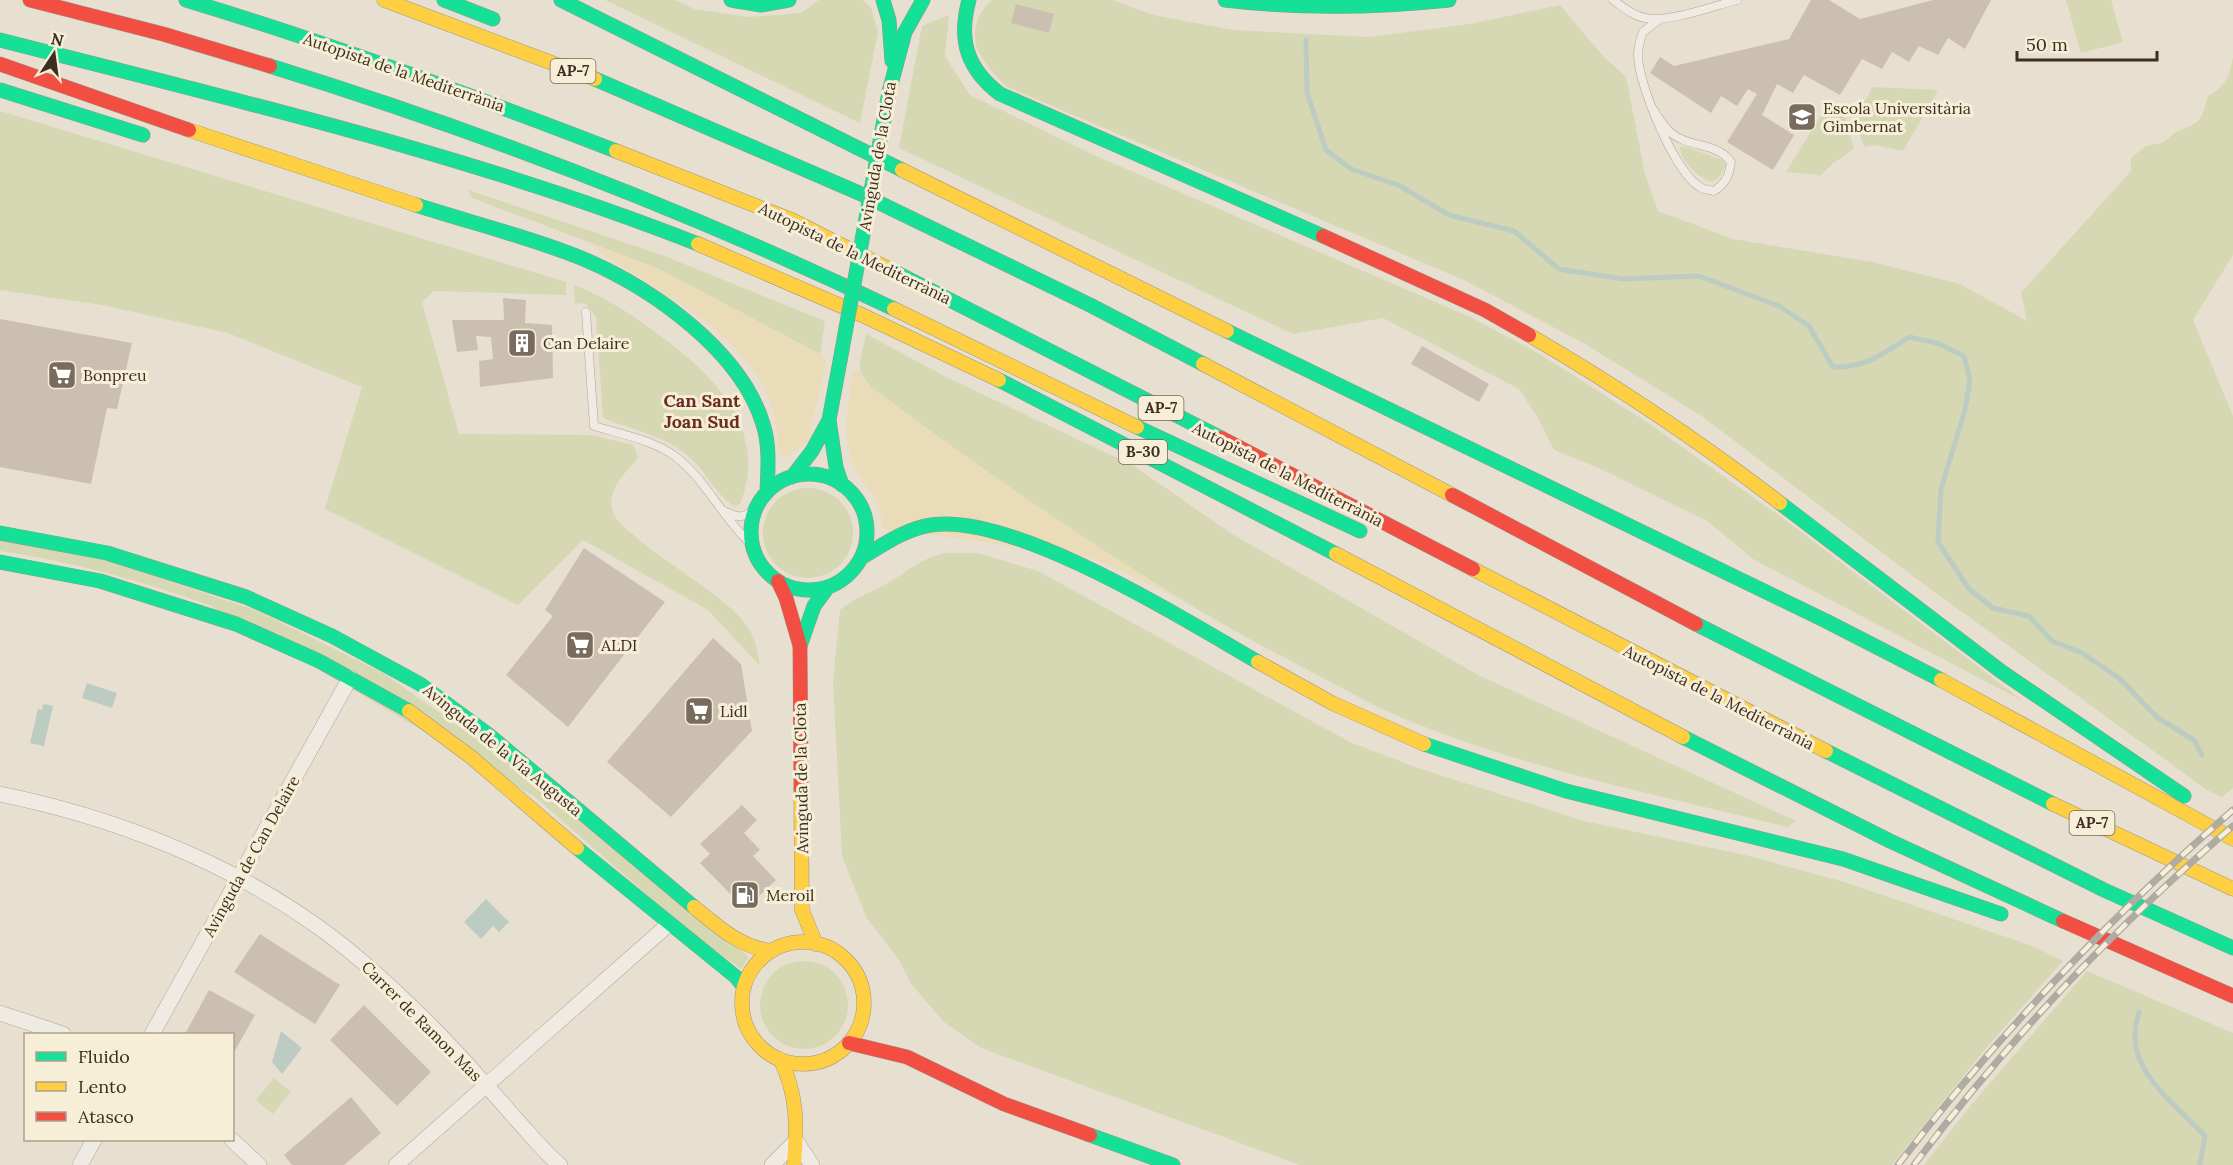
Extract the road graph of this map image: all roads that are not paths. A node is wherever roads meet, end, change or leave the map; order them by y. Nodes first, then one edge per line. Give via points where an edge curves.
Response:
1 (30, 0) edge
2 (186, 0) edge
3 (384, 0) edge
4 (444, 0) edge
5 (561, 0) edge
6 (731, 0) edge
7 (789, 0) edge
8 (884, 0) edge
9 (923, 0) edge
10 (969, 0) edge
11 (1225, 0) edge
12 (1449, 0) edge
13 (1613, 0) edge
14 (1737, 0) edge
15 (1660, 19) junction
16 (508, 25) dead end
17 (0, 40) edge
18 (581, 58) dead end
19 (0, 64) edge
20 (893, 70) junction
21 (0, 90) edge
22 (1653, 109) junction
23 (725, 132) junction
24 (157, 140) dead end
25 (373, 206) dead end
26 (671, 310) junction
27 (586, 312) dead end
28 (829, 420) junction
29 (792, 477) junction
30 (842, 485) junction
31 (767, 492) junction
32 (756, 507) junction
33 (720, 509) junction
34 (0, 533) edge
35 (1376, 538) dead end
36 (752, 545) junction
37 (1408, 552) dead end
38 (861, 558) junction
39 (0, 562) edge
40 (778, 581) junction
41 (828, 587) junction
42 (1601, 636) junction
43 (800, 646) junction
44 (350, 678) junction
45 (0, 794) edge
46 (2233, 823) edge
47 (2233, 838) edge
48 (238, 878) junction
49 (2233, 889) edge
50 (802, 910) junction
51 (2018, 921) dead end
52 (669, 924) junction
53 (791, 944) junction
54 (816, 944) junction
55 (2233, 948) edge
56 (772, 951) junction
57 (2144, 973) dead end
58 (744, 987) junction
59 (2233, 996) edge
60 (2233, 1007) edge
61 (863, 1011) junction
62 (0, 1013) edge
63 (57, 1033) edge
64 (153, 1033) edge
65 (849, 1043) junction
66 (907, 1057) junction
67 (780, 1059) junction
68 (818, 1062) junction
69 (486, 1085) junction
70 (798, 1106) junction
71 (93, 1141) edge
72 (233, 1141) edge
73 (796, 1142) junction
74 (80, 1165) edge
75 (259, 1165) edge
76 (396, 1165) edge
77 (560, 1165) edge
78 (772, 1165) edge
79 (794, 1165) edge
80 (812, 1165) edge
81 (1173, 1165) edge

1 - 35 main road via 208,45 344,88 677,213 780,256
2 - 42 main road, Autopista de la Mediterrània / AP-7 via 466,93 792,220
3 - 23 main road, AP-7
4 - 16 main road
5 - 47 main road via 1210,323 1826,621
6 - 7 main road via 761,4
8 - 20 main road, Avinguda de la Clota
9 - 20 main road, Avinguda de la Clota via 909,23
10 - 46 main road via 962,28 966,56 979,78 995,90 1417,278 1548,345 1707,447 2002,672
11 - 12 main road via 1357,7
13 - 15 lane via 1632,13
14 - 15 lane
15 - 22 lane via 1643,32 1638,57
17 - 59 main road, B-30 via 514,177 725,255 899,334 1202,481 1682,737 1898,846
18 - 23 main road
19 - 26 main road via 585,260 642,289
20 - 28 main road, Avinguda de la Clota, bridge
21 - 24 main road
22 - 22 lane via 1687,175 1701,188 1714,191 1723,185 1731,162 1725,153 1675,136
23 - 49 main road, AP-7 via 1035,278 1837,696
25 - 26 main road via 610,279
26 - 31 main road via 718,352 749,392 766,438
27 - 33 lane via 594,426 674,455
28 - 29 main road, Avinguda de la Clota
28 - 30 main road, Avinguda de la Clota
29 - 30 main road via 818,475
29 - 31 main road
30 - 38 main road via 859,503 866,521
31 - 32 main road
32 - 33 lane via 739,517
32 - 36 main road
33 - 36 lane
34 - 56 main road, Avinguda de la Via Augusta via 118,556 246,597 332,636 420,684 489,735 719,928 754,949
36 - 40 main road via 764,570
37 - 42 main road
38 - 41 main road via 845,578
38 - 51 main road via 902,533 930,524 964,525 1006,536 1117,583 1332,703 1452,756 1517,777 1879,870
39 - 44 main road, Avinguda de la Via Augusta via 100,581 236,624
40 - 41 main road via 799,589
40 - 43 main road, Avinguda de la Clota
41 - 43 main road, Avinguda de la Clota via 814,606
42 - 55 main road, Autopista de la Mediterrània / AP-7 via 2006,843
43 - 50 main road, Avinguda de la Clota
44 - 48 street, Avinguda de Can Delaire
44 - 52 main road, Avinguda de la Via Augusta via 405,708 471,757
45 - 48 street, Carrer de Ramon Mas via 116,825
48 - 64 street, Avinguda de Can Delaire
48 - 69 street, Carrer de Ramon Mas via 320,928 375,972
50 - 53 main road, Avinguda de la Clota
50 - 54 main road, Avinguda de la Clota
52 - 58 main road, Avinguda de la Via Augusta
52 - 69 street
53 - 54 main road
53 - 56 main road
54 - 61 main road via 838,954 851,966 862,987
56 - 58 main road via 754,967
57 - 60 main road
58 - 67 main road via 742,1007 750,1033
61 - 65 main road
61 - 66 main road via 878,1033
62 - 63 street
65 - 66 main road
65 - 68 main road via 837,1054
66 - 81 main road via 1004,1104
67 - 68 main road via 801,1064
67 - 70 main road
68 - 70 main road
69 - 76 street
69 - 77 street, Carrer de Ramon Mas
70 - 73 main road
71 - 74 street
72 - 75 street
73 - 78 street
73 - 79 main road
73 - 80 street

